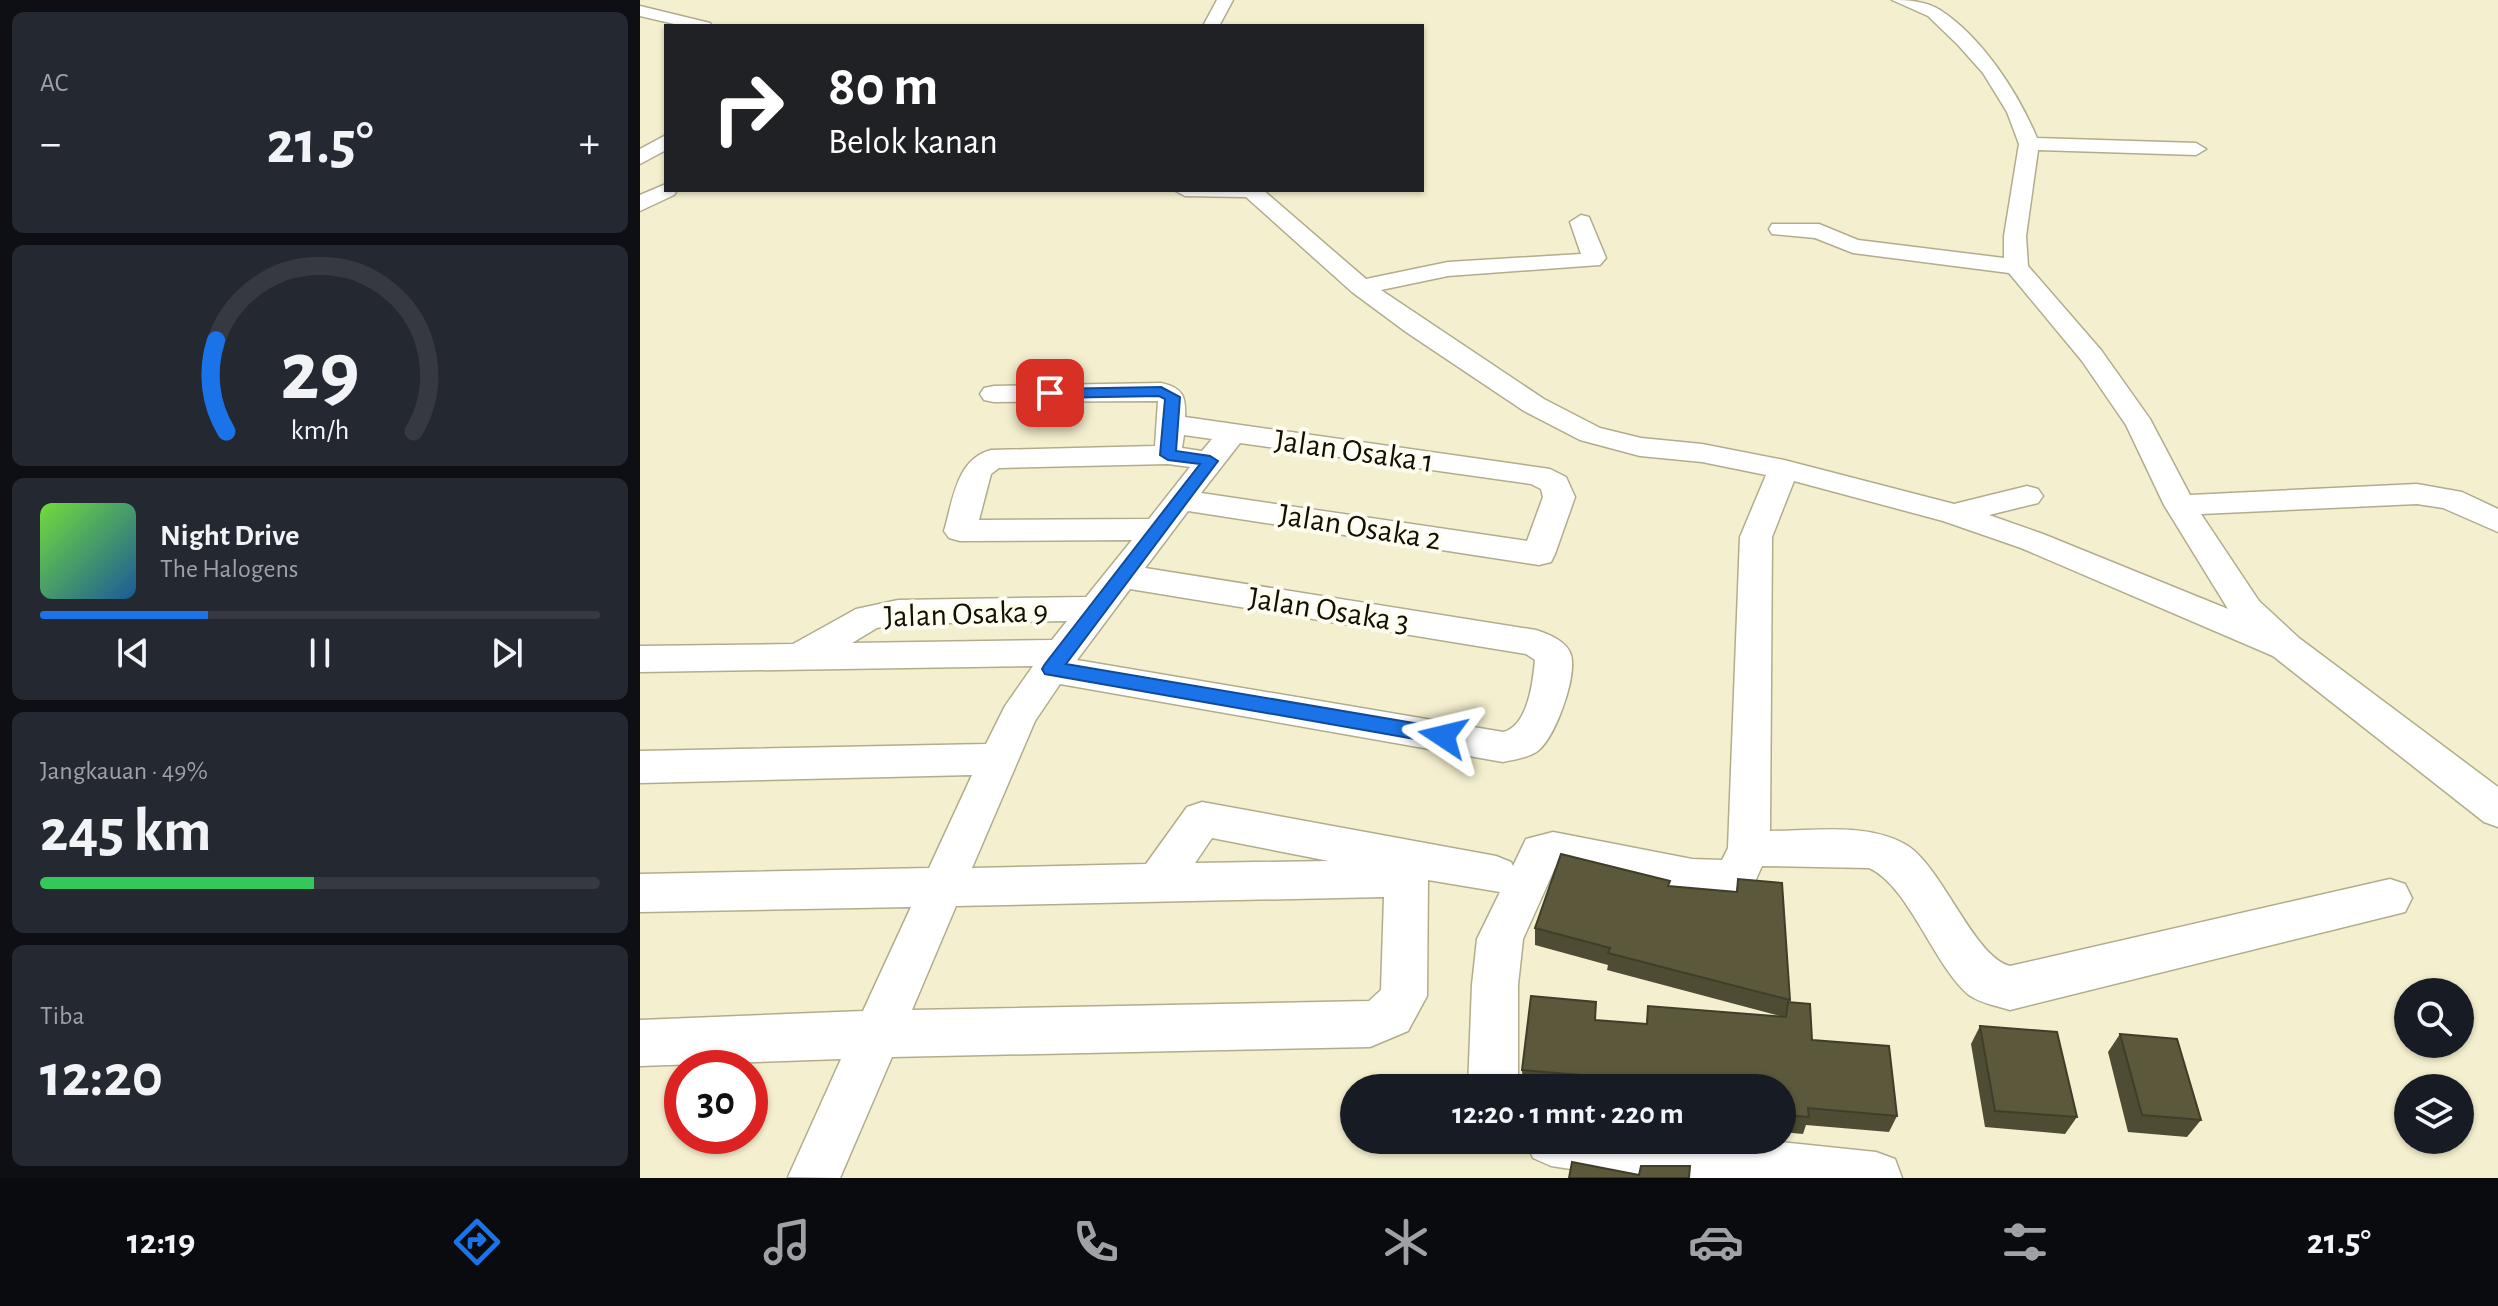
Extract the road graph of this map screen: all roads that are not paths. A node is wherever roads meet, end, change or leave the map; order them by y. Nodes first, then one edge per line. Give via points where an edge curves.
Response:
1 (1225, 0) edge
2 (1900, 0) edge
3 (640, 11) edge
4 (695, 24) edge
5 (1212, 24) edge
6 (664, 142) edge
7 (2029, 144) junction
8 (2196, 149) dead end
9 (640, 158) edge
10 (640, 185) edge
11 (664, 187) edge
12 (664, 188) edge
13 (1252, 192) edge
14 (640, 204) edge
15 (1581, 222) dead end
16 (1780, 229) dead end
17 (2016, 267) junction
18 (1361, 287) junction
19 (994, 394) dead end
20 (1170, 424) junction
21 (1221, 447) junction
22 (1168, 455) junction
23 (1784, 469) junction
24 (2027, 496) dead end
25 (2180, 505) junction
26 (1169, 514) junction
27 (1954, 514) junction
28 (2498, 522) edge
29 (1539, 554) joint
30 (1122, 576) junction
31 (1096, 609) junction
32 (2286, 647) junction
33 (798, 657) junction
34 (640, 659) edge
35 (1057, 661) junction
36 (999, 759) junction
37 (640, 767) edge
38 (2498, 810) edge
39 (1749, 848) junction
40 (1406, 868) junction
41 (1496, 875) dead end
42 (1157, 883) junction
43 (942, 887) junction
44 (640, 893) edge
45 (2390, 898) dead end
46 (877, 1034) junction
47 (640, 1043) edge
48 (1493, 1074) edge
49 (1642, 1154) edge
50 (814, 1178) edge
51 (1876, 1178) edge

1 - 5 street
2 - 7 street via 1934,13 1990,70
3 - 4 street
6 - 9 street
7 - 8 street
7 - 17 street via 2015,236
10 - 11 street
12 - 14 street
13 - 18 street
15 - 18 street via 1592,260 1448,269
16 - 17 street via 1819,231 1853,246
17 - 25 street via 2092,356 2140,425
18 - 23 street via 1534,405 1590,434
19 - 20 street via 1161,391 1172,397
20 - 21 street, Jalan Osaka 1
20 - 22 street
21 - 22 street
21 - 26 street
21 - 29 street, Jalan Osaka 1 via 1539,476 1555,484 1559,497
22 - 26 street, Jalan Osaka 2 via 991,459 977,470 960,531
23 - 27 street
23 - 39 street via 1756,537
24 - 27 street
25 - 28 street via 2417,494 2451,499
25 - 32 street via 2247,610
26 - 29 street, Jalan Osaka 2
26 - 30 street
27 - 32 street
30 - 31 street
30 - 35 street, Jalan Osaka 3 via 1536,643 1553,655 1555,671 1534,730 1523,742 1503,747
31 - 33 street, Jalan Osaka 9 via 898,612 868,618
31 - 35 street
32 - 38 street
33 - 34 street
33 - 35 street
35 - 36 street via 1018,716
36 - 37 street
36 - 43 street
39 - 45 street via 1872,850 1895,860 1973,968 1988,982 2010,988
39 - 48 street via 1738,873 1721,881 1541,852 1500,939
40 - 41 street
40 - 42 street
40 - 42 street via 1202,819
40 - 46 street via 1404,996 1391,1015 1370,1024
42 - 43 street
43 - 44 street
43 - 46 street
46 - 47 street
46 - 50 street
49 - 51 street

